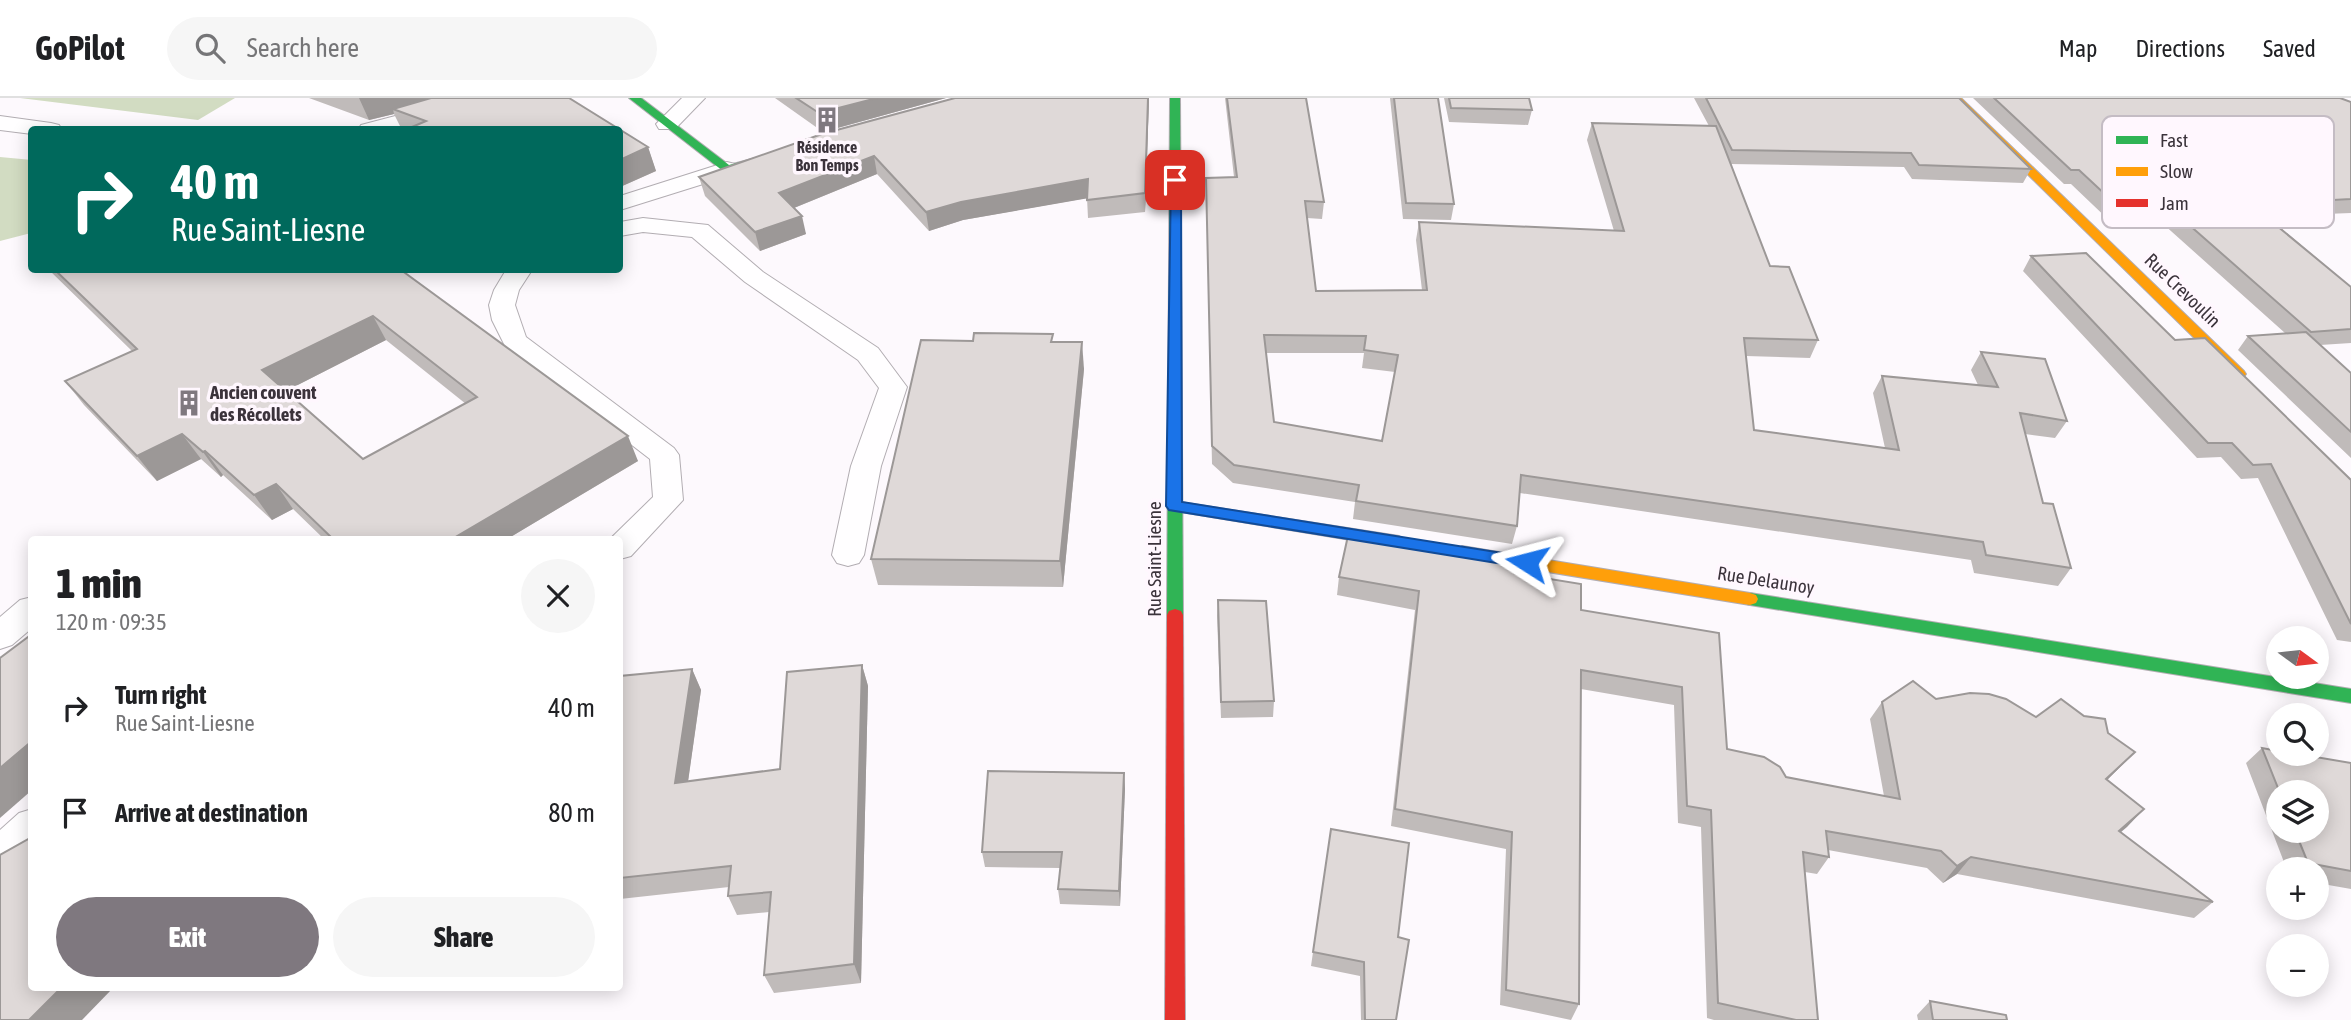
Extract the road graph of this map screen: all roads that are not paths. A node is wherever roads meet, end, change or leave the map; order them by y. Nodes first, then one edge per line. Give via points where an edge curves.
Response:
1 (486, 98) edge
2 (634, 98) edge
3 (694, 98) edge
4 (1175, 98) edge
5 (1955, 98) edge
6 (443, 111) junction
7 (0, 123) edge
8 (667, 124) junction
9 (385, 126) edge
10 (464, 126) edge
11 (28, 127) edge
12 (791, 151) edge
13 (727, 169) junction
14 (623, 201) edge
15 (623, 228) edge
16 (517, 273) edge
17 (2252, 386) edge
18 (1174, 506) junction
19 (623, 545) edge
20 (1417, 545) edge
21 (1445, 549) edge
22 (848, 555) dead end
23 (28, 612) edge
24 (0, 636) edge
25 (2351, 696) edge
26 (28, 828) edge
27 (0, 853) edge
28 (1175, 1020) edge

1 - 6 lane
2 - 8 street
3 - 8 lane
4 - 18 street, Rue Saint-Liesne
5 - 17 street, Rue Crevoulin
6 - 9 lane
6 - 10 lane
7 - 11 lane
8 - 13 street
12 - 13 street
13 - 14 lane
15 - 22 lane via 643,225 699,230 754,276 868,354 893,387 866,466
16 - 19 lane via 503,293 501,316 515,342 664,456 668,500
18 - 20 street
18 - 28 street, Rue Saint-Liesne
21 - 25 street, Rue Delaunoy
23 - 24 lane
26 - 27 lane

